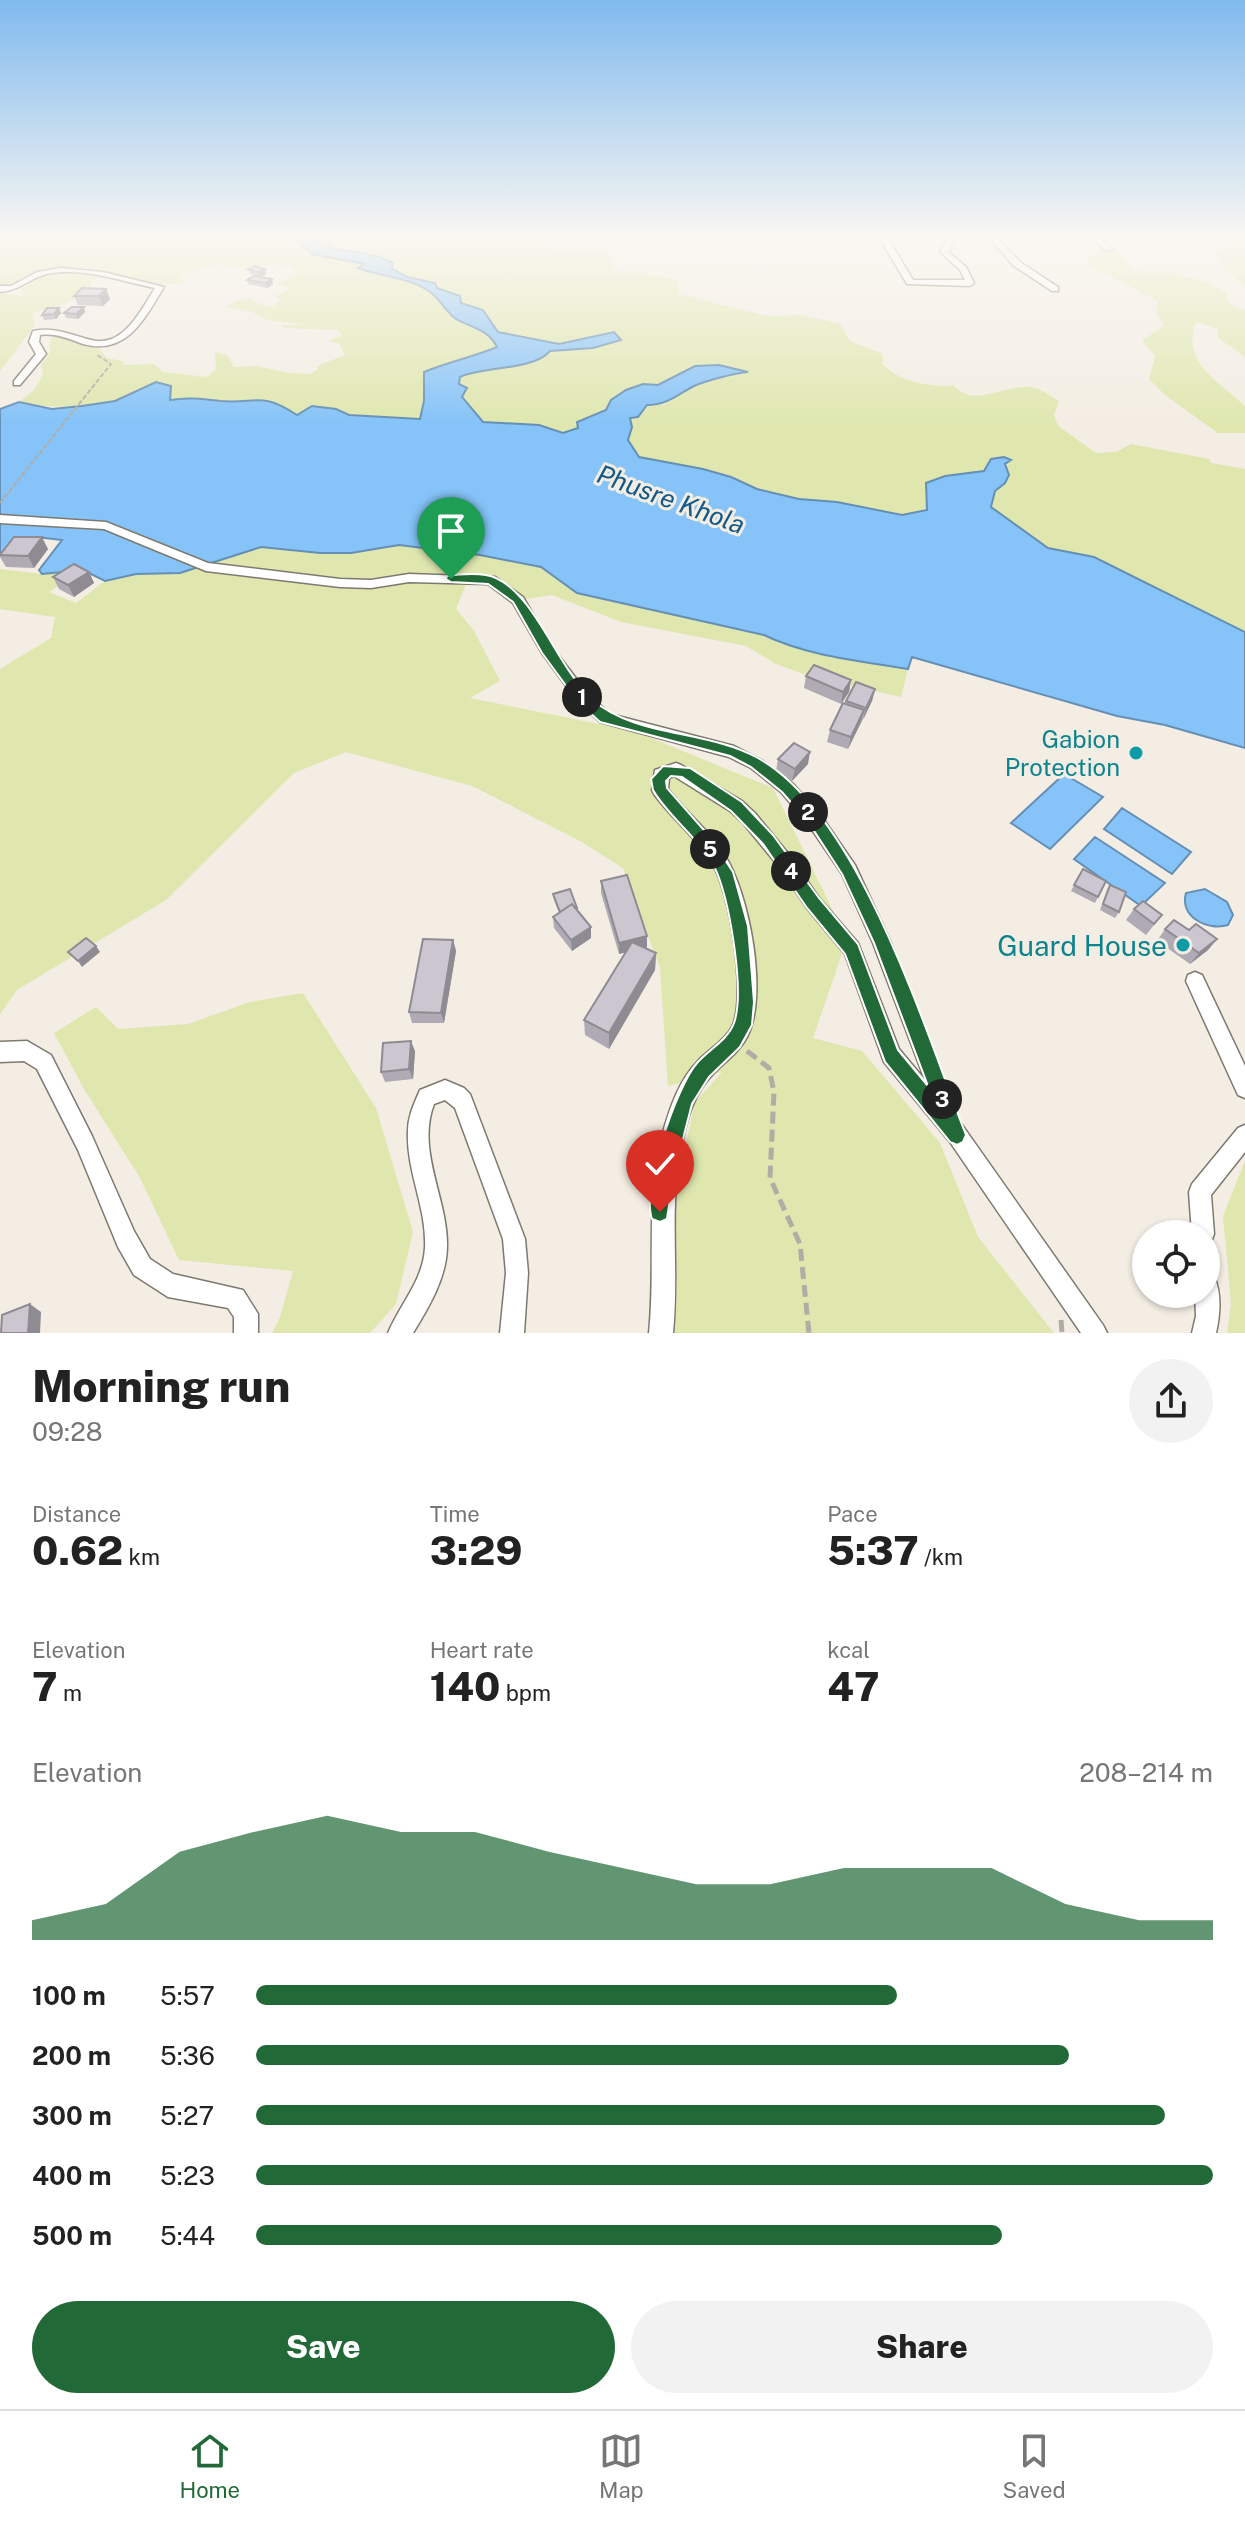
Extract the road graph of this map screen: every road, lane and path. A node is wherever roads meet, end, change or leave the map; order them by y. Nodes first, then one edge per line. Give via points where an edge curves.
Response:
1 (152, 299) edge
2 (111, 364) dead end
3 (17, 383) dead end
4 (0, 503) edge
5 (0, 519) edge
6 (1195, 981) dead end
7 (734, 1040) junction
8 (0, 1052) edge
9 (1245, 1088) edge
10 (957, 1135) junction
11 (1245, 1135) edge
12 (1202, 1220) edge
13 (1208, 1308) edge
14 (246, 1333) edge
15 (400, 1333) edge
16 (512, 1333) edge
17 (661, 1333) edge
18 (809, 1333) edge
19 (1095, 1333) edge
20 (1204, 1333) edge

1 - 3 street via 121,337 102,345 57,329 36,333 34,342 41,354
2 - 4 path
5 - 10 street via 106,526 206,567 340,583 491,580 518,600 547,650 605,718 734,752 787,788 814,819 849,870
6 - 9 street
7 - 10 street via 743,1025 745,1002 736,906 719,860 660,790 658,779 668,770 685,772 736,806 768,839 852,949 891,1055
7 - 17 street via 690,1087 669,1151 660,1212
7 - 18 path via 769,1068 774,1092 770,1178 800,1244
8 - 14 street via 27,1051 44,1062 142,1267 168,1285 235,1298 246,1314
10 - 19 street
11 - 12 street via 1200,1192
13 - 20 street
15 - 16 street via 419,1299 436,1249 419,1115 427,1097 445,1090 463,1101 514,1239

